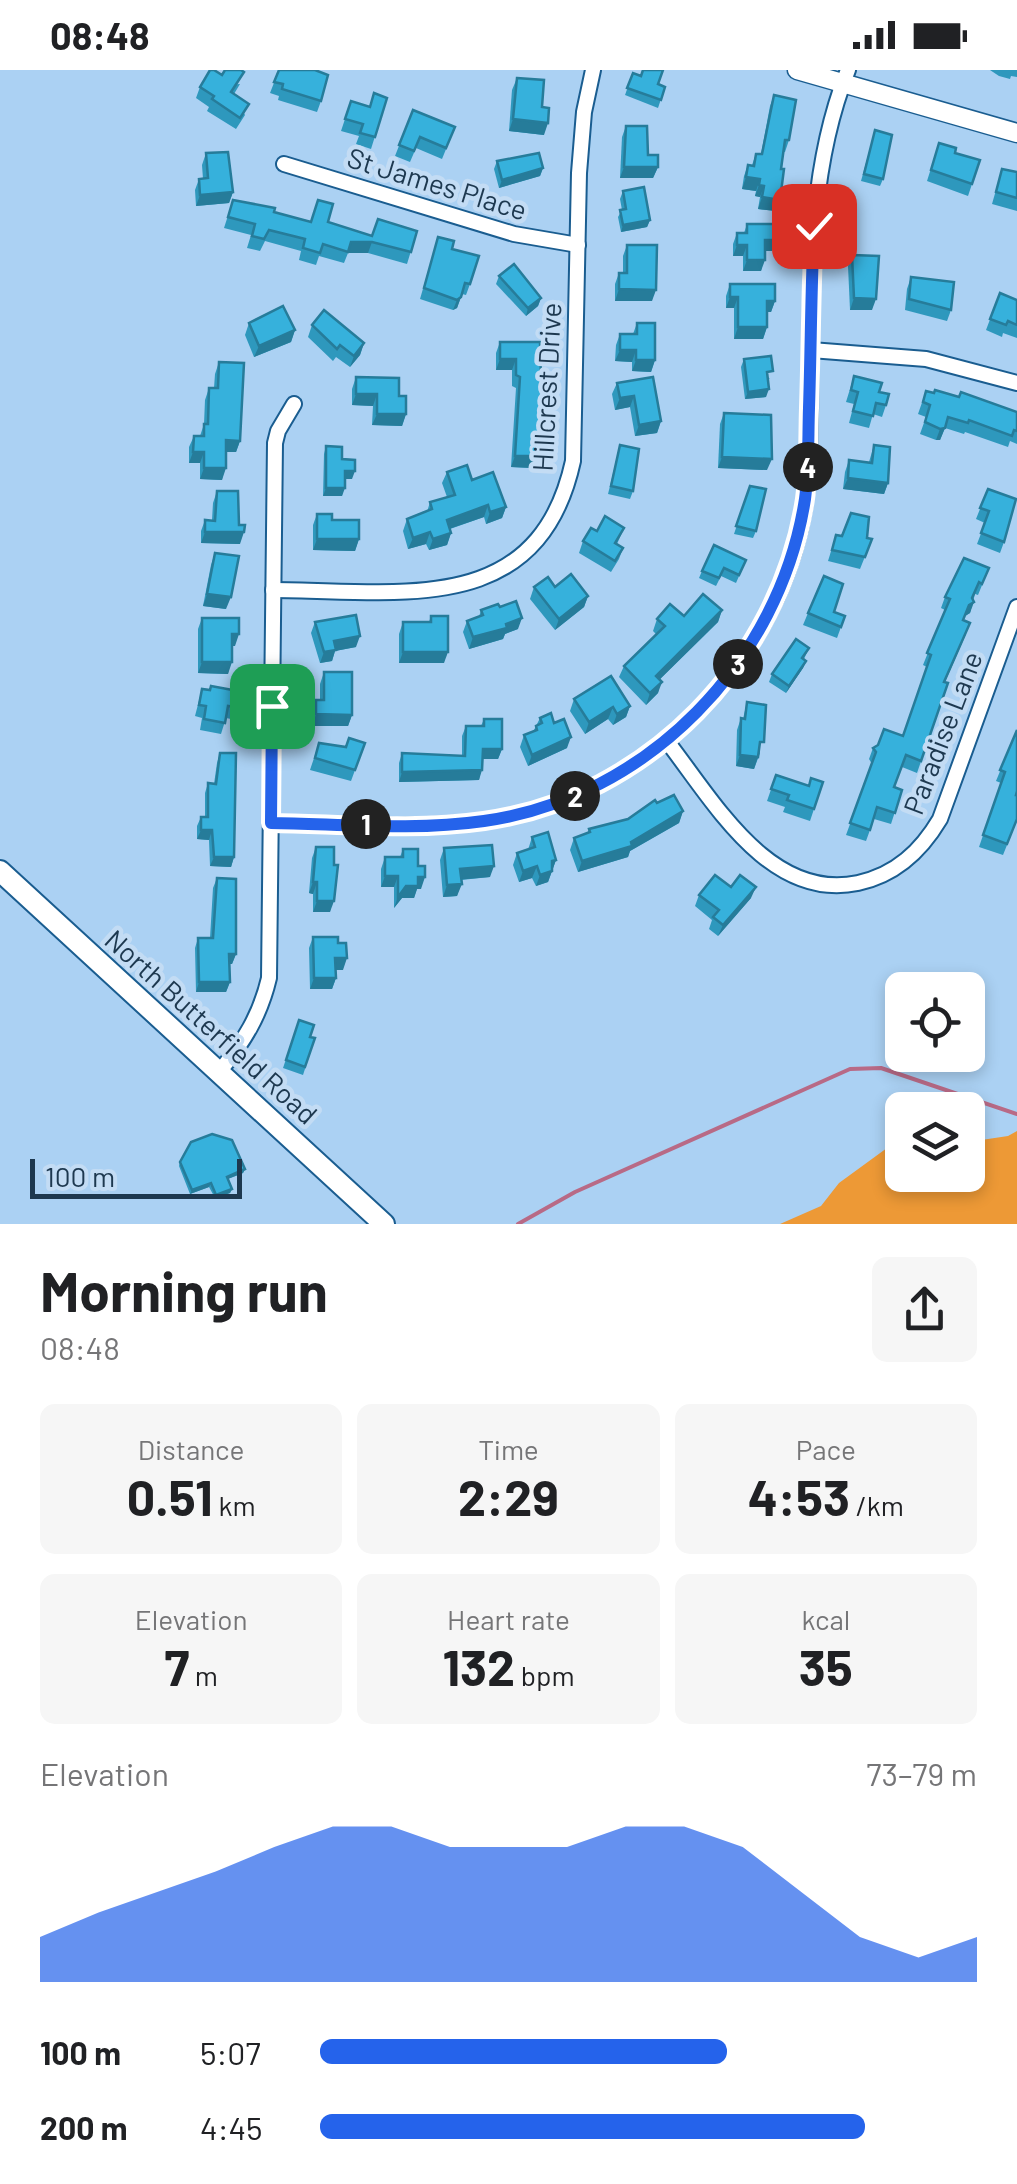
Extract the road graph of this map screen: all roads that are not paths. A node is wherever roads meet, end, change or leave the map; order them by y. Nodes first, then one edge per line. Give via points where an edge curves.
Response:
1 (593, 70) edge
2 (796, 70) edge
3 (845, 77) edge
4 (1017, 133) edge
5 (284, 164) dead end
6 (578, 245) junction
7 (810, 350) junction
8 (1017, 382) edge
9 (294, 404) dead end
10 (274, 590) junction
11 (1017, 608) edge
12 (666, 740) junction
13 (271, 823) junction
14 (0, 871) edge
15 (220, 1071) junction
16 (384, 1224) edge

1 - 6 street, Hillcrest Drive via 584,112
2 - 3 street
3 - 4 street
3 - 7 street via 814,226
5 - 6 street, St James Place via 514,234
6 - 10 street, Hillcrest Drive via 573,461 562,502 542,536 511,564 462,586
7 - 8 street via 926,358
7 - 12 street via 805,498 782,584 738,664
9 - 10 street via 275,443
10 - 13 street
11 - 12 street, Paradise Lane via 940,819 910,859 885,875 849,885 788,875 757,852
12 - 13 street via 579,794 503,818 434,825
13 - 15 street via 269,978 248,1038
14 - 15 main road, North Butterfield Road
15 - 16 main road, North Butterfield Road

